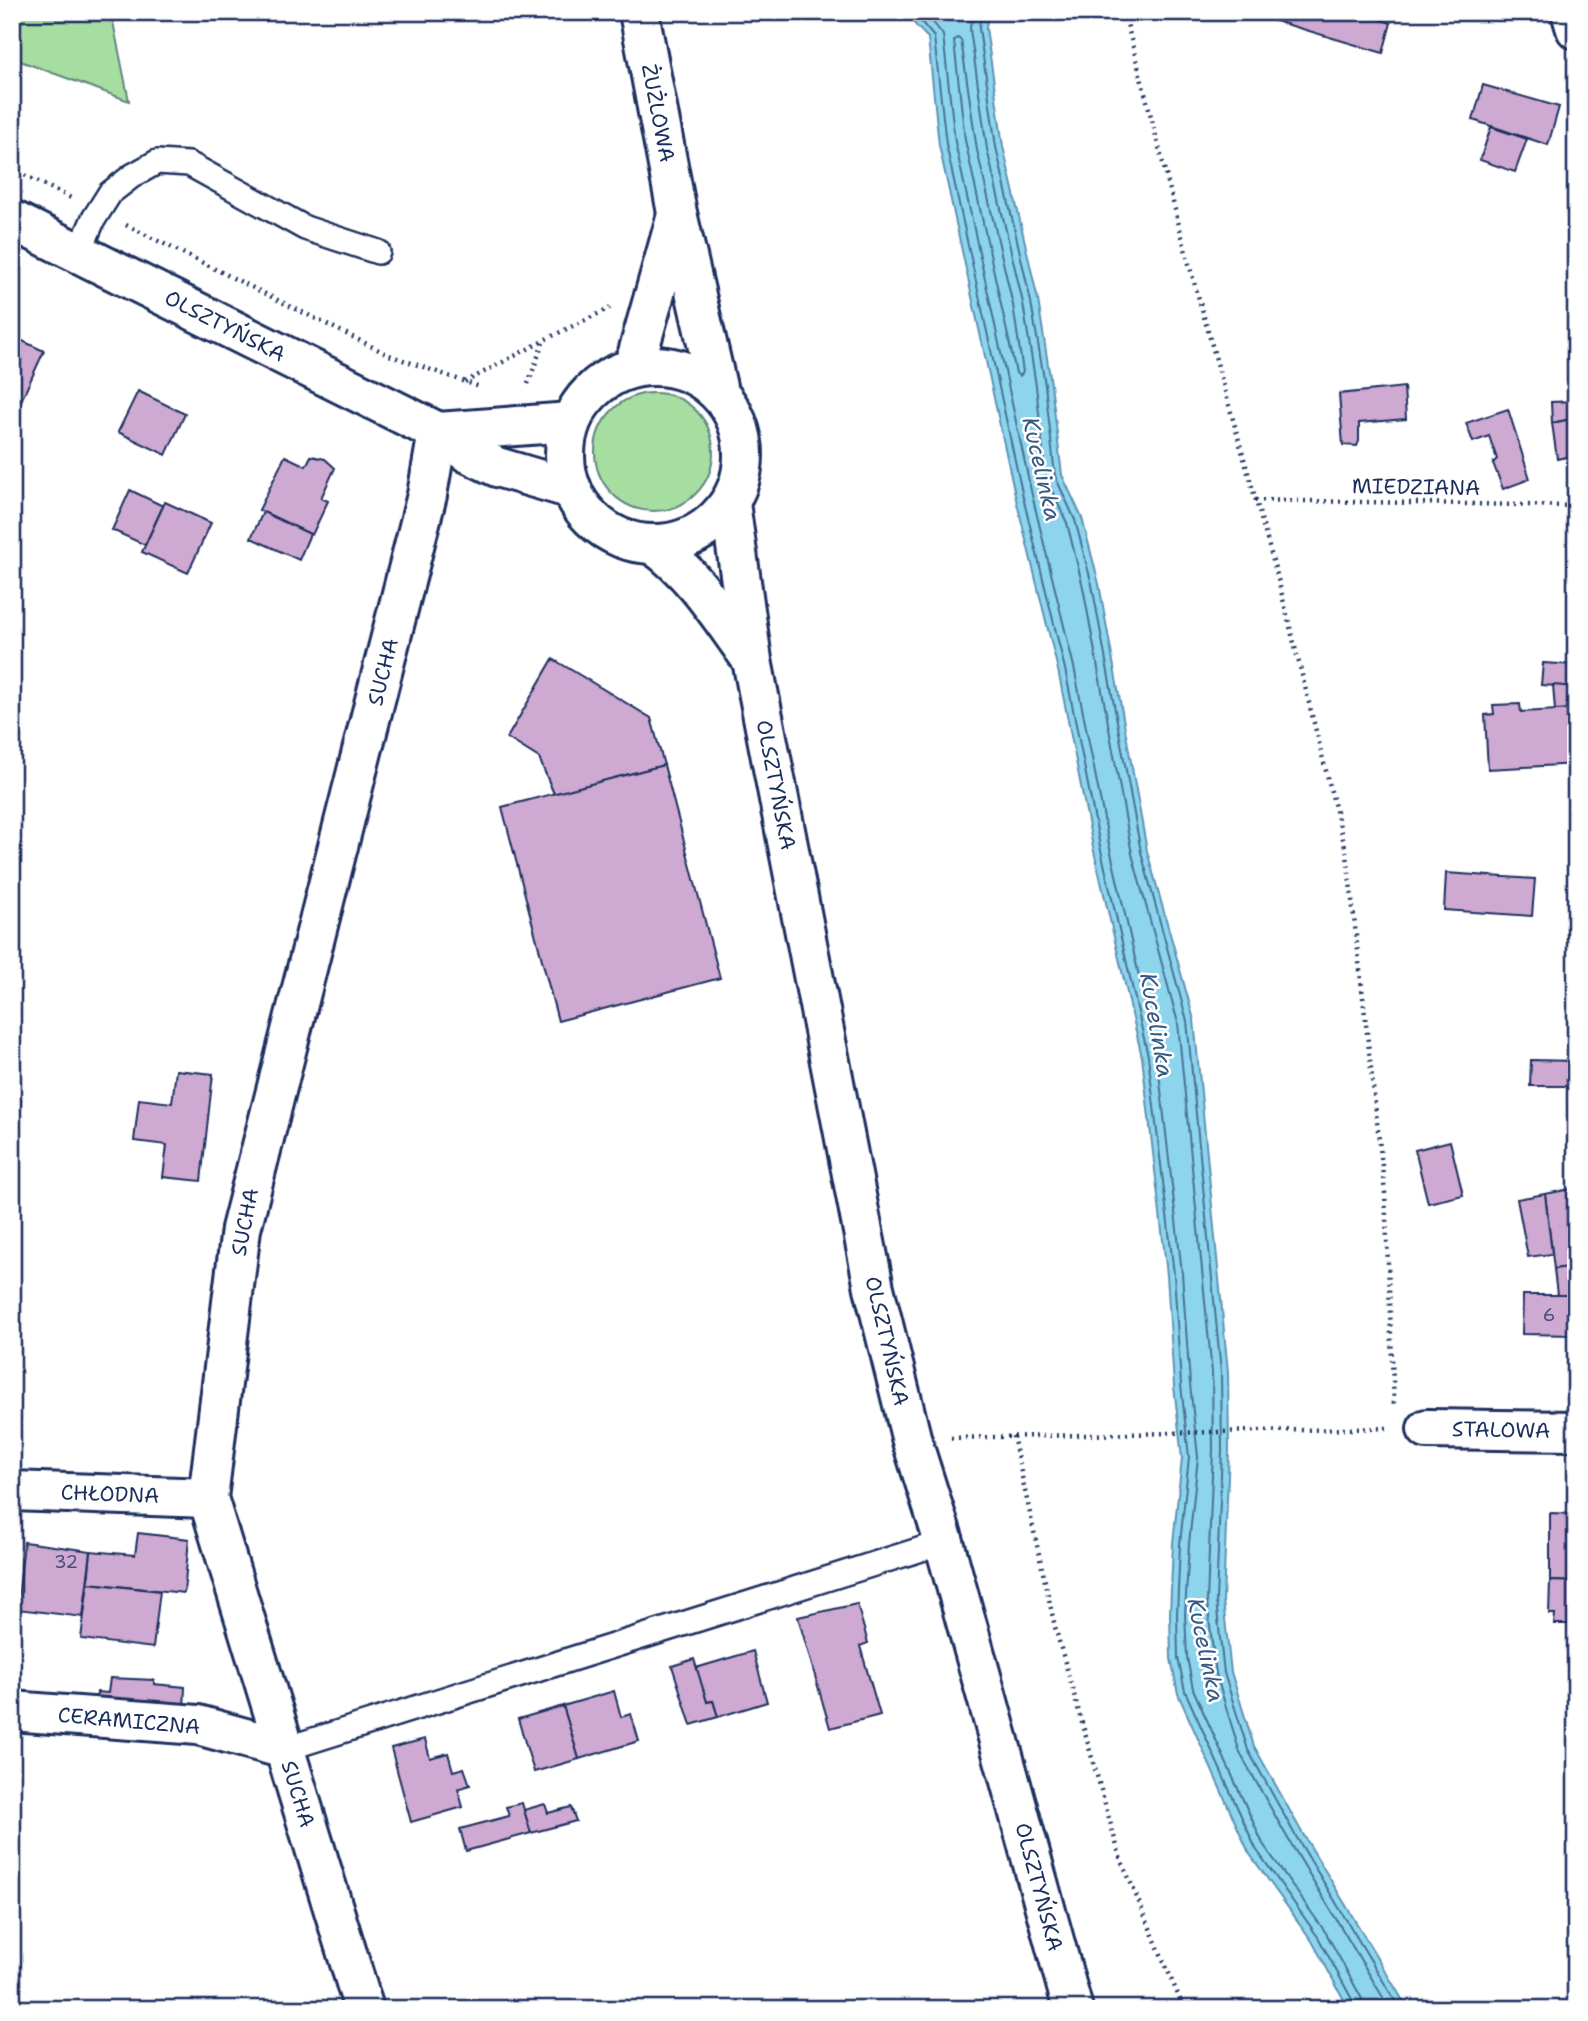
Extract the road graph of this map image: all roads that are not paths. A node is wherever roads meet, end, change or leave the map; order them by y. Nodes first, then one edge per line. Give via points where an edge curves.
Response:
1 (639, 12) edge
2 (1572, 12) edge
3 (1576, 29) edge
4 (677, 213) junction
5 (12, 220) edge
6 (378, 252) dead end
7 (79, 253) junction
8 (634, 367) junction
9 (718, 391) junction
10 (569, 422) junction
11 (438, 432) junction
12 (730, 503) junction
13 (571, 506) junction
14 (637, 551) junction
15 (752, 660) junction
16 (1410, 1422) road end
17 (1576, 1431) edge
18 (12, 1491) edge
19 (208, 1497) junction
20 (944, 1542) junction
21 (12, 1711) edge
22 (285, 1749) junction
23 (364, 2009) edge
24 (1073, 2009) edge

1 - 4 street, ŻUŻLOWA
2 - 3 street
4 - 8 street, ŻUŻLOWA
4 - 9 street, ŻUŻLOWA
5 - 7 street, OLSZTYŃSKA
6 - 7 lane via 305,228 189,163 157,162 110,193
7 - 11 street, OLSZTYŃSKA
8 - 9 street via 664,365 693,374
8 - 10 street via 606,378 584,397
9 - 12 street via 736,416 744,445 742,475
10 - 11 street
10 - 13 street via 564,450
11 - 13 street, OLSZTYŃSKA via 468,453
11 - 19 street, SUCHA via 428,495 241,1229
12 - 14 street via 710,526 684,540
12 - 15 street, OLSZTYŃSKA
13 - 14 street via 579,505 600,527
14 - 15 street, OLSZTYŃSKA via 676,561
15 - 20 street, OLSZTYŃSKA via 874,1289 912,1441
16 - 17 street, STALOWA
18 - 19 street, CHŁODNA
19 - 22 street, SUCHA
20 - 22 lane
20 - 24 street, OLSZTYŃSKA
21 - 22 street, CERAMICZNA via 198,1725
22 - 23 street, SUCHA

